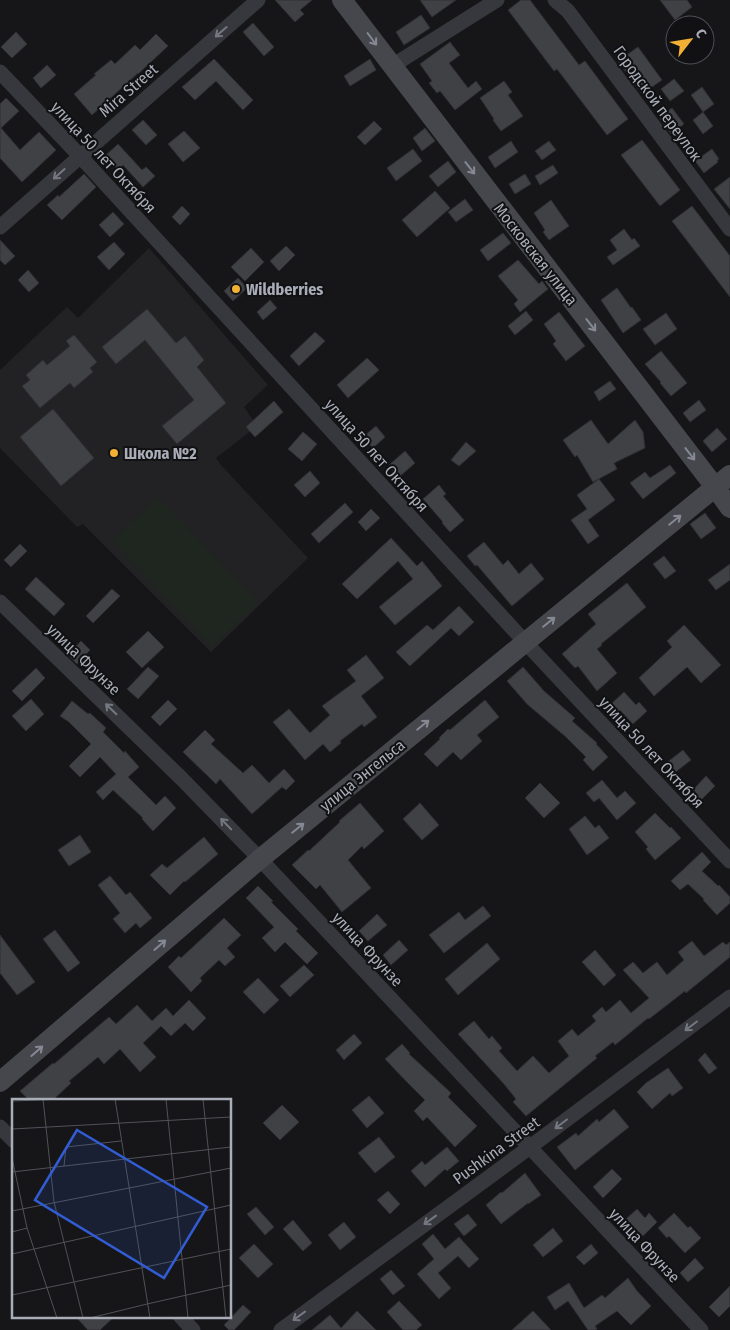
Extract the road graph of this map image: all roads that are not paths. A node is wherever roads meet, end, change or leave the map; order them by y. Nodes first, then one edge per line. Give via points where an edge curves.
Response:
1 (258, 0) edge
2 (342, 0) edge
3 (497, 0) edge
4 (555, 0) edge
5 (392, 66) junction
6 (0, 72) edge
7 (80, 156) junction
8 (0, 227) edge
9 (730, 229) edge
10 (723, 481) edge
11 (730, 508) edge
12 (0, 602) edge
13 (525, 642) junction
14 (260, 859) junction
15 (730, 861) edge
16 (730, 997) edge
17 (0, 1082) edge
18 (0, 1127) edge
19 (12, 1139) edge
20 (530, 1147) junction
21 (182, 1318) edge
22 (193, 1330) edge
23 (281, 1330) edge
24 (701, 1330) edge

1 -> 7 street, Mira Street
2 -> 5 main road, Московская улица
3 - 5 street
4 - 9 street, Городской переулок via 568,11
5 -> 10 main road, Московская улица
6 - 7 street, улица 50 лет Октября
7 -> 8 street, Mira Street
7 - 13 street, улица 50 лет Октября
10 - 11 main road, Московская улица
13 -> 10 main road, улица Энгельса
14 -> 12 street, улица Фрунзе
14 -> 13 main road, улица Энгельса
13 - 15 street, улица 50 лет Октября
17 -> 14 main road, улица Энгельса
14 - 20 street, улица Фрунзе
16 -> 20 street, Pushkina Street
18 - 19 street
20 -> 23 street, Pushkina Street
20 - 24 street, улица Фрунзе
21 - 22 street

